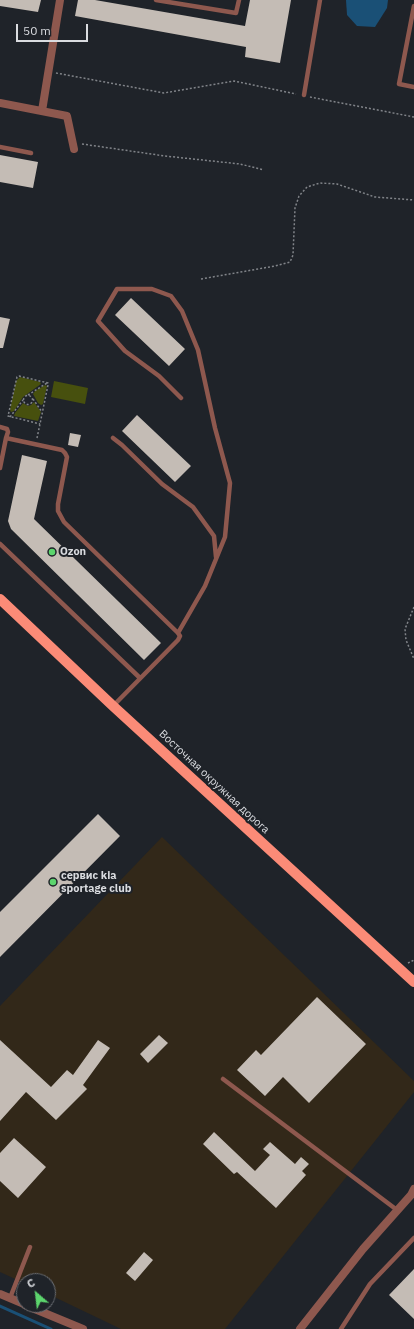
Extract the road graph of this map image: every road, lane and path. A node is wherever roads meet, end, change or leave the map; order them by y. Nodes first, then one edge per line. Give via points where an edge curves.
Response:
1 (60, 0) edge
2 (156, 0) edge
3 (239, 0) edge
4 (320, 0) edge
5 (414, 6) edge
6 (49, 71) junction
7 (414, 87) edge
8 (304, 96) junction
9 (0, 102) edge
10 (42, 111) junction
11 (414, 117) edge
12 (73, 146) joint
13 (0, 147) edge
14 (31, 153) dead end
15 (264, 170) dead end
16 (414, 200) edge
17 (201, 279) dead end
18 (48, 383) junction
19 (28, 395) junction
20 (32, 397) junction
21 (181, 398) dead end
22 (23, 400) junction
23 (42, 412) junction
24 (10, 417) junction
25 (40, 424) junction
26 (0, 426) edge
27 (6, 438) junction
28 (113, 438) dead end
29 (35, 444) junction
30 (0, 468) edge
31 (0, 544) edge
32 (216, 559) junction
33 (0, 599) edge
34 (414, 607) edge
35 (178, 633) junction
36 (414, 659) edge
37 (140, 678) junction
38 (113, 706) junction
39 (414, 982) edge
40 (223, 1079) dead end
41 (414, 1189) edge
42 (397, 1210) junction
43 (414, 1238) edge
44 (30, 1246) dead end
45 (0, 1294) edge
46 (10, 1298) junction
47 (16, 1301) edge
48 (44, 1313) edge
49 (83, 1329) edge
50 (300, 1329) edge
51 (341, 1329) edge

1 - 6 street
2 - 3 lane via 236,13
4 - 8 lane
5 - 7 lane via 399,84
6 - 8 path via 164,93 234,81
6 - 10 street
8 - 11 path
9 - 10 street
10 - 12 street via 67,116
12 - 15 path via 240,164
13 - 14 lane
16 - 17 path via 375,197 337,184 320,183 307,187 299,196 295,208 293,255 290,262
18 - 19 path
18 - 23 path
18 - 24 path via 17,377 8,414
19 - 20 path
19 - 22 path
20 - 22 path via 30,404
20 - 23 path
21 - 32 lane via 159,376 125,351 98,321 117,289 152,290 170,296 182,311 198,350 230,483 225,537
22 - 24 path
23 - 25 path
24 - 25 path
25 - 29 path
26 - 27 lane via 7,429
27 - 29 lane
27 - 30 lane
28 - 32 lane via 162,484 192,507 214,536
29 - 35 lane via 66,453 58,504 58,511 64,522
31 - 37 lane
32 - 35 lane via 205,586
33 - 38 main road, Восточная окружная дорога
34 - 36 path via 405,629 406,640
35 - 37 lane via 178,640
37 - 38 lane
38 - 39 main road, Восточная окружная дорога
40 - 42 lane
41 - 42 street
42 - 50 street
43 - 51 lane via 370,1284
44 - 46 lane
45 - 46 street
46 - 47 street
48 - 49 street

